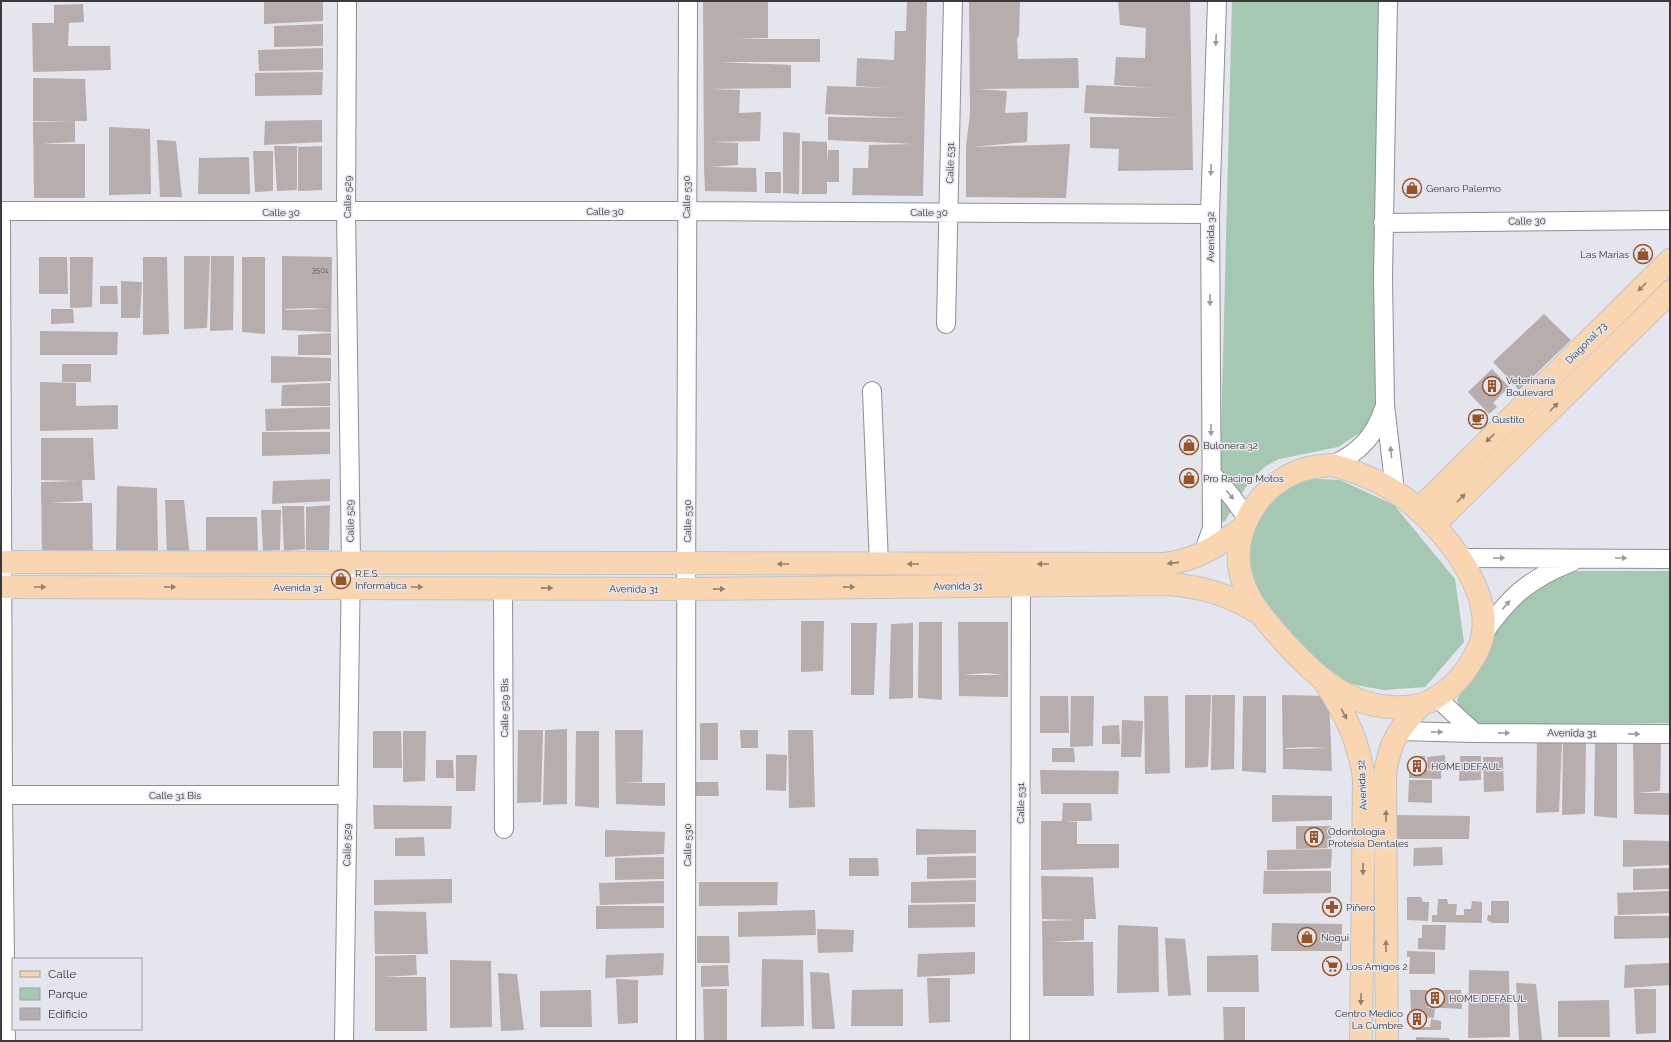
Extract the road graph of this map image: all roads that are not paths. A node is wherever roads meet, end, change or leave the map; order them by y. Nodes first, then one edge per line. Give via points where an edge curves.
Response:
1 (347, 1) edge
2 (688, 1) edge
3 (952, 1) edge
4 (1217, 1) edge
5 (1388, 1) edge
6 (1, 211) edge
7 (686, 211) junction
8 (346, 212) junction
9 (949, 212) junction
10 (1210, 214) junction
11 (1670, 220) edge
12 (1, 223) edge
13 (1383, 223) junction
14 (1670, 260) edge
15 (1670, 292) edge
16 (946, 324) dead end
17 (872, 391) dead end
18 (1385, 405) junction
19 (1332, 465) junction
20 (1211, 473) junction
21 (1395, 491) junction
22 (1418, 510) junction
23 (1245, 523) junction
24 (1434, 525) junction
25 (1204, 554) junction
26 (1460, 558) junction
27 (1582, 558) junction
28 (1670, 559) edge
29 (2, 562) edge
30 (351, 563) junction
31 (688, 564) junction
32 (879, 564) junction
33 (1021, 575) junction
34 (2, 586) edge
35 (350, 587) junction
36 (503, 588) junction
37 (688, 589) junction
38 (1261, 614) junction
39 (1482, 636) junction
40 (1324, 681) junction
41 (1429, 702) junction
42 (1399, 731) junction
43 (1475, 733) junction
44 (1670, 734) edge
45 (3, 794) junction
46 (348, 795) junction
47 (504, 829) dead end
48 (6, 1041) edge
49 (344, 1041) edge
50 (686, 1041) edge
51 (1020, 1041) edge
52 (1361, 1041) edge
53 (1387, 1041) edge

1 - 8 street, Calle 529
2 - 7 street, Calle 530
3 - 9 street, Calle 531
4 -> 10 street, Avenida 32
5 - 13 street
6 - 8 street, Calle 30
7 - 8 street, Calle 30
7 - 9 street, Calle 30
7 - 31 street, Calle 530
8 - 30 street, Calle 529
9 - 10 street, Calle 30
9 - 16 street, Calle 531
10 -> 20 street, Avenida 32
11 - 13 street, Calle 30
12 - 29 street
13 - 18 street
14 -> 22 main road, Diagonal 73
24 -> 15 main road
17 - 32 street
18 - 19 street via 1372,436 1361,448
21 -> 18 street
19 - 21 main road via 1354,471
19 - 23 main road via 1303,469 1281,479 1256,503
20 -> 23 street via 1232,497
20 - 25 street, Avenida 32 via 1212,528
21 - 22 main road
22 - 24 main road
23 - 25 main road, Avenida 31
23 - 38 main road via 1239,545 1239,563 1250,599
24 - 26 main road
25 -> 33 main road, Avenida 31 via 1165,564
26 -> 27 street
26 - 39 main road via 1478,592 1482,612
27 -> 28 street
39 -> 27 street via 1504,608 1535,578
29 - 30 main road, Avenida 31
29 - 34 street
30 - 31 main road, Avenida 31
30 - 35 street, Calle 529
32 -> 31 main road, Avenida 31
31 - 37 street, Calle 530
33 -> 32 main road, Avenida 31
37 -> 33 main road, Avenida 31
33 - 38 main road, Avenida 31 via 1187,585 1225,595
33 - 51 street, Calle 531
34 -> 35 main road, Avenida 31
34 - 45 street
35 -> 36 main road, Avenida 31
35 - 46 street, Calle 529
36 -> 37 main road, Avenida 31
36 - 47 street, Calle 529 Bis
37 - 50 street, Calle 530
38 - 40 main road
39 - 41 main road via 1467,670 1454,685
40 - 41 main road via 1342,693 1363,702 1385,707 1403,708
40 -> 52 main road, Avenida 32 via 1354,734 1361,756 1364,779
41 - 42 main road
41 - 43 street
42 -> 43 street, Avenida 31
53 -> 42 main road via 1385,777 1387,759
43 -> 44 street, Avenida 31
45 - 46 street, Calle 31 Bis
45 - 48 street
46 - 49 street, Calle 529

